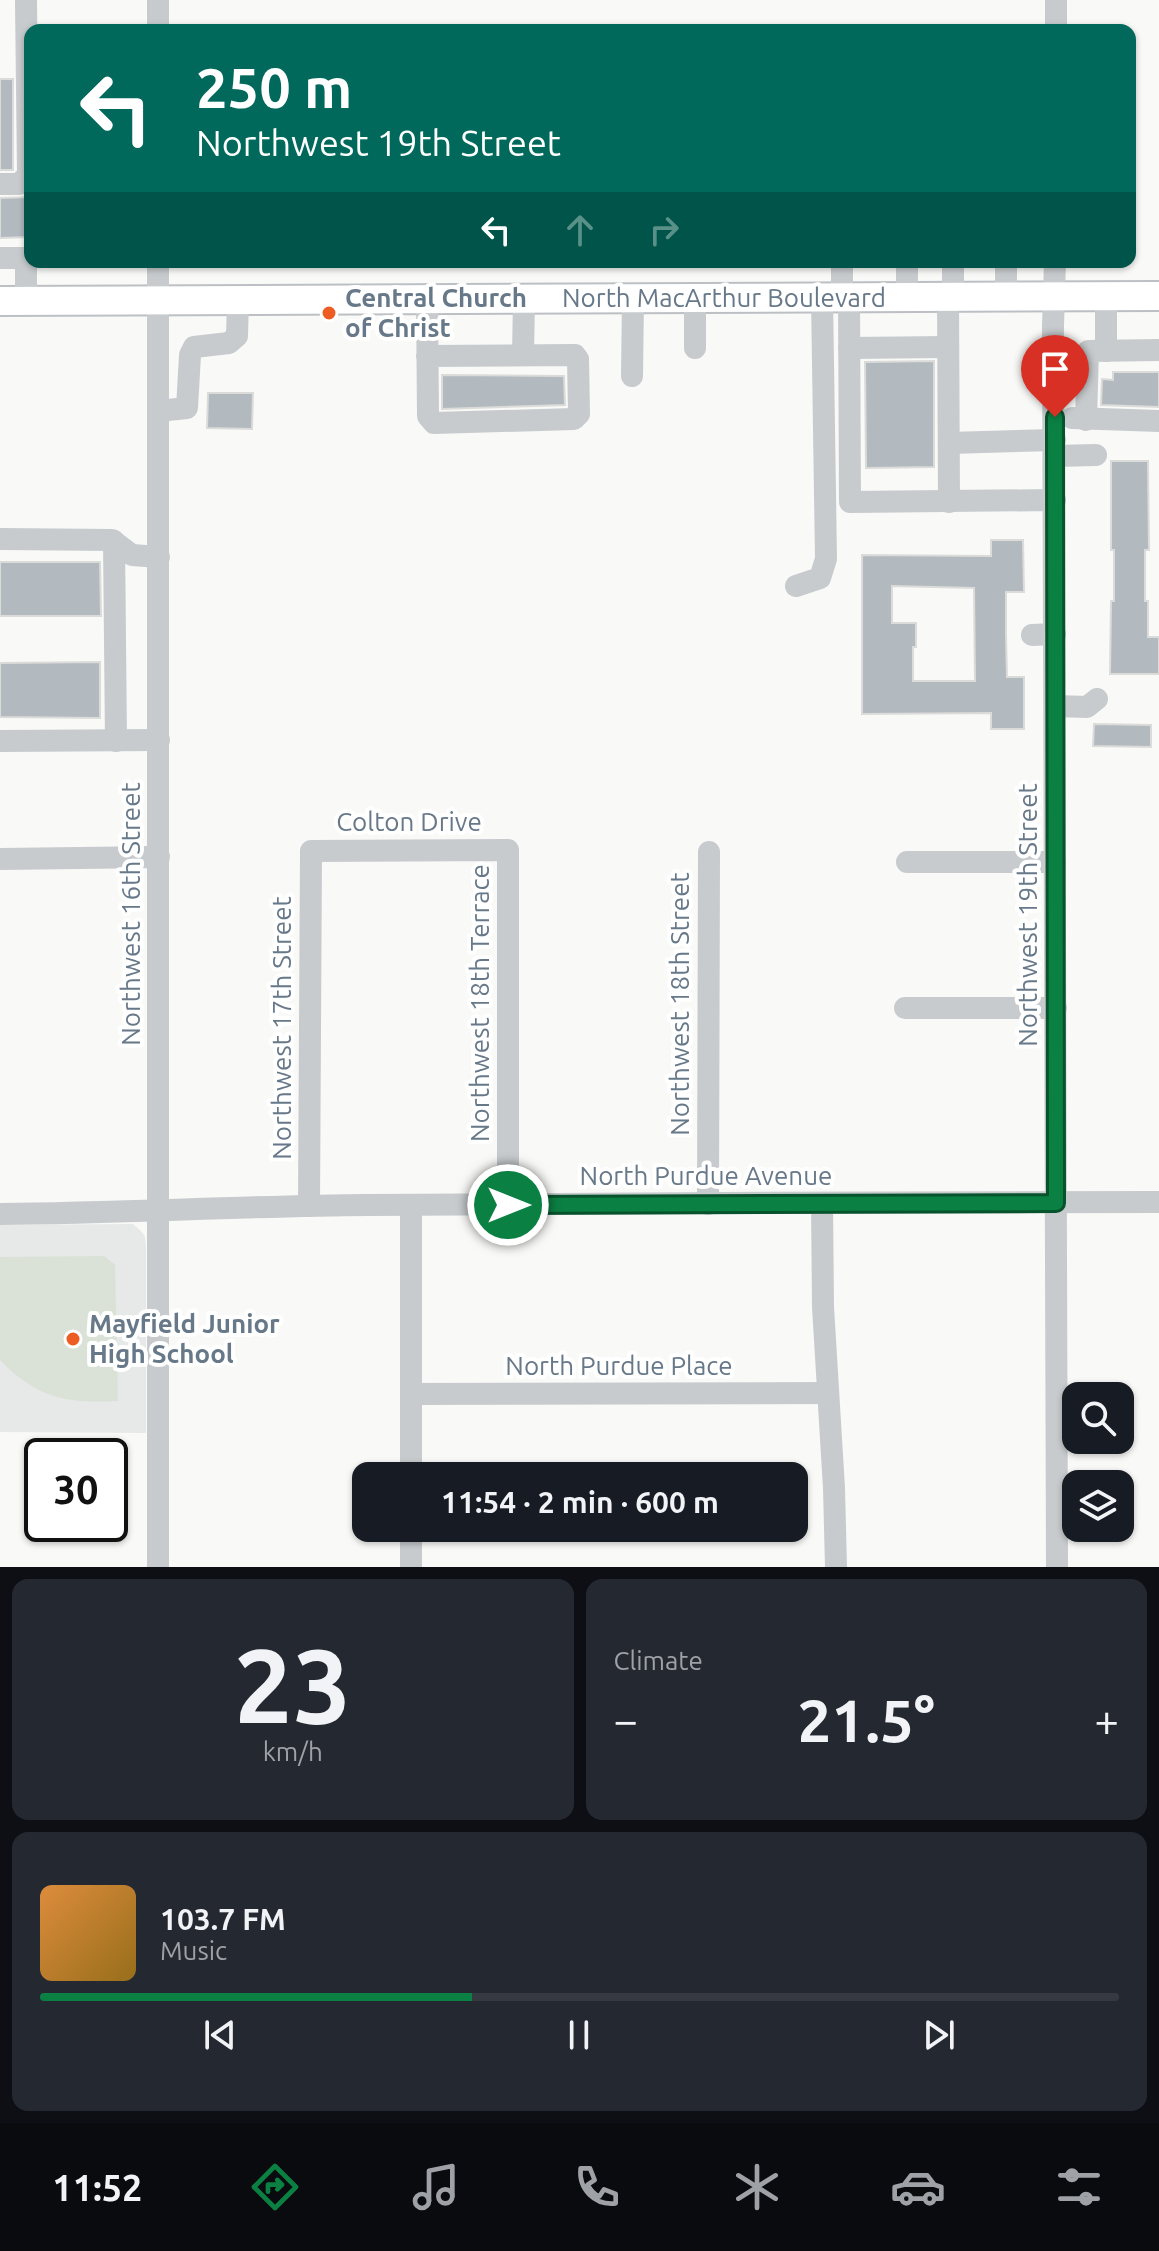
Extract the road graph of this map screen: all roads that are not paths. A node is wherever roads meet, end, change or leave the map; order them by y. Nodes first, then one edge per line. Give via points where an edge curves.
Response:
1 (26, 0) edge
2 (158, 0) edge
3 (1056, 0) edge
4 (26, 24) edge
5 (158, 24) edge
6 (1056, 24) edge
7 (24, 179) edge
8 (0, 184) edge
9 (0, 258) edge
10 (24, 258) edge
11 (25, 268) edge
12 (158, 268) edge
13 (841, 268) edge
14 (907, 268) edge
15 (953, 268) edge
16 (1006, 268) edge
17 (1055, 268) edge
18 (1054, 296) junction
19 (1106, 296) junction
20 (1159, 296) edge
21 (907, 297) junction
22 (951, 297) junction
23 (1006, 297) junction
24 (633, 298) junction
25 (695, 298) junction
26 (838, 298) junction
27 (427, 299) junction
28 (524, 299) junction
29 (238, 300) junction
30 (13, 301) edge
31 (157, 301) junction
32 (948, 347) junction
33 (695, 348) dead end
34 (849, 348) junction
35 (1159, 350) edge
36 (1106, 351) junction
37 (523, 355) junction
38 (427, 356) junction
39 (158, 362) junction
40 (189, 363) junction
41 (632, 376) dead end
42 (158, 411) junction
43 (1086, 420) junction
44 (1159, 421) edge
45 (1055, 437) junction
46 (949, 443) junction
47 (1096, 455) dead end
48 (1055, 500) junction
49 (949, 502) junction
50 (0, 539) edge
51 (114, 541) junction
52 (159, 557) junction
53 (796, 586) dead end
54 (1097, 699) dead end
55 (1055, 706) junction
56 (159, 740) junction
57 (0, 741) edge
58 (116, 741) junction
59 (508, 850) joint
60 (311, 851) joint
61 (709, 852) dead end
62 (159, 857) junction
63 (0, 859) edge
64 (907, 862) dead end
65 (1055, 862) junction
66 (905, 1008) dead end
67 (1056, 1008) junction
68 (1159, 1202) edge
69 (822, 1203) junction
70 (1056, 1203) junction
71 (708, 1204) junction
72 (411, 1205) junction
73 (508, 1205) junction
74 (309, 1206) junction
75 (158, 1210) junction
76 (0, 1214) edge
77 (828, 1393) junction
78 (411, 1394) junction
79 (411, 1462) edge
80 (411, 1542) edge
81 (158, 1567) edge
82 (411, 1567) edge
83 (836, 1567) edge
84 (1057, 1567) edge

1 - 4 street
2 - 5 street
3 - 6 street
7 - 8 street
9 - 10 street
11 - 30 street
12 - 31 street, Northwest 16th Street
13 - 26 street
14 - 21 street
15 - 22 street
16 - 23 street
17 - 18 street, Northwest 19th Street
18 - 19 main road, North MacArthur Boulevard
18 - 23 main road, North MacArthur Boulevard
18 - 45 street, Northwest 19th Street
19 - 20 main road, North MacArthur Boulevard
19 - 36 street
21 - 22 main road, North MacArthur Boulevard
21 - 26 main road, North MacArthur Boulevard
22 - 23 main road, North MacArthur Boulevard
22 - 32 street
24 - 25 main road, North MacArthur Boulevard
24 - 28 main road, North MacArthur Boulevard
24 - 41 street
25 - 26 main road, North MacArthur Boulevard
25 - 33 street
26 - 34 street
26 - 53 street via 826,559 820,578
27 - 28 main road, North MacArthur Boulevard
27 - 29 main road, North MacArthur Boulevard
27 - 38 street
28 - 37 street
29 - 31 main road, North MacArthur Boulevard
29 - 40 street via 237,336 229,343 194,347
30 - 31 main road, North MacArthur Boulevard
31 - 39 street, Northwest 16th Street
32 - 34 street
32 - 46 street
34 - 49 street via 850,502
35 - 36 street
36 - 43 street via 1088,351
37 - 38 street
37 - 38 street via 575,355 579,414 574,419 434,423 428,416
39 - 40 street
39 - 42 street, Northwest 16th Street
40 - 42 street via 187,408
42 - 52 street, Northwest 16th Street
43 - 44 street
43 - 45 street
45 - 46 street
45 - 47 street
45 - 48 street, Northwest 19th Street
46 - 49 street
48 - 49 street
48 - 55 street, Northwest 19th Street via 1044,635
50 - 51 street
51 - 52 street via 132,555
51 - 58 street
52 - 56 street, Northwest 16th Street
54 - 55 street via 1087,707
55 - 65 street, Northwest 19th Street
56 - 58 street
56 - 62 street, Northwest 16th Street
57 - 58 street
59 - 60 street, Colton Drive
59 - 73 street, Northwest 18th Terrace
60 - 74 street, Northwest 17th Street
61 - 71 street, Northwest 18th Street
62 - 63 street
62 - 75 street, Northwest 16th Street
64 - 65 street
65 - 67 street, Northwest 19th Street
66 - 67 street
67 - 70 street, Northwest 19th Street
68 - 70 street, North Purdue Avenue
69 - 70 street, North Purdue Avenue
69 - 71 street, North Purdue Avenue
69 - 77 street
70 - 84 street, Northwest 19th Street
71 - 73 street, North Purdue Avenue
72 - 73 street, North Purdue Avenue
72 - 74 street, North Purdue Avenue
72 - 78 street
74 - 75 street, North Purdue Avenue
75 - 76 street, North Purdue Avenue
75 - 81 street, Northwest 16th Street
77 - 78 street, North Purdue Place
77 - 83 street
78 - 79 street
80 - 82 street

